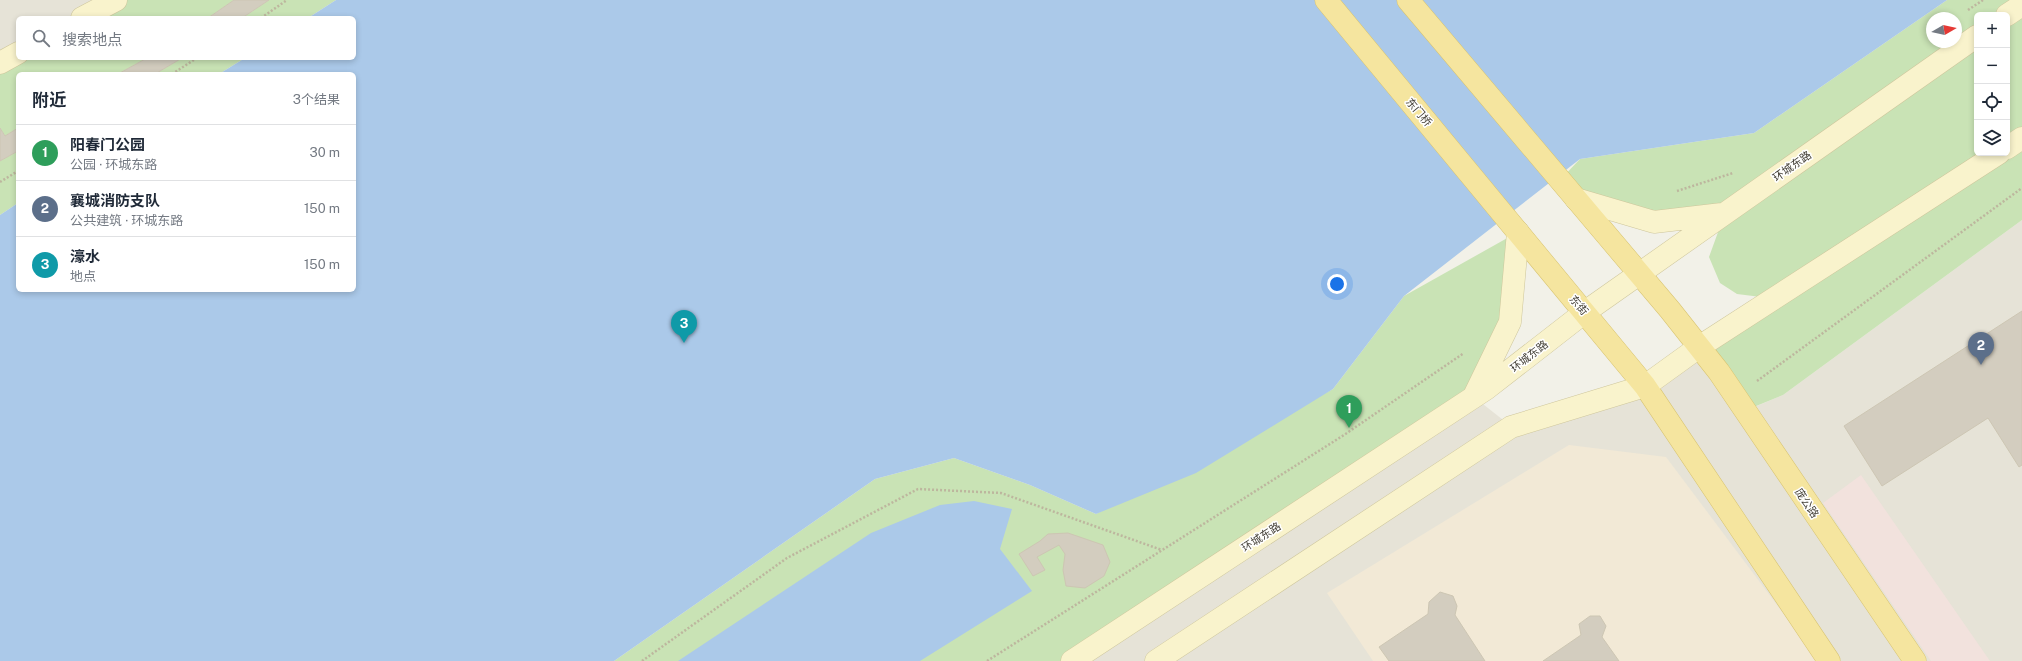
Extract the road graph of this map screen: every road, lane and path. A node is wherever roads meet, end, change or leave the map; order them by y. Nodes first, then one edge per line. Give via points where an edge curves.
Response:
1 (116, 0) edge
2 (287, 0) edge
3 (1326, 0) edge
4 (1408, 0) edge
5 (2022, 5) edge
6 (2010, 13) edge
7 (86, 16) edge
8 (264, 16) edge
9 (1974, 38) edge
10 (16, 54) edge
11 (195, 60) edge
12 (0, 62) edge
13 (175, 72) edge
14 (2022, 138) edge
15 (2010, 146) edge
16 (1994, 156) edge
17 (16, 172) edge
18 (1737, 172) dead end
19 (0, 182) edge
20 (2022, 188) edge
21 (1675, 192) dead end
22 (1572, 194) junction
23 (1725, 213) junction
24 (1515, 228) junction
25 (1638, 274) junction
26 (1585, 312) junction
27 (1699, 347) junction
28 (1471, 349) dead end
29 (1645, 386) junction
30 (1474, 397) junction
31 (1735, 397) junction
32 (1163, 550) junction
33 (642, 661) edge
34 (987, 661) edge
35 (1072, 661) edge
36 (1156, 661) edge
37 (1829, 661) edge
38 (1915, 661) edge

1 - 7 main road
2 - 8 path
3 - 24 main road, 东门桥
4 - 22 main road
5 - 6 main road
9 - 23 main road, 环城东路
10 - 12 main road
11 - 13 path
14 - 15 main road
16 - 27 main road
17 - 19 path
18 - 21 path
20 - 31 path
22 - 23 main road via 1654,222
22 - 25 main road
23 - 25 main road, 环城东路
24 - 26 main road, 东街
24 - 30 main road via 1510,322
25 - 26 main road, 环城东路
25 - 27 main road
26 - 29 main road, 东街
26 - 30 main road, 环城东路
27 - 29 main road
27 - 31 main road, 庞公路
28 - 32 path via 1344,435
29 - 36 main road via 1511,427
29 - 37 main road
30 - 35 main road, 环城东路
31 - 38 main road, 庞公路
32 - 33 path via 1001,493 918,489 787,558
32 - 34 path

